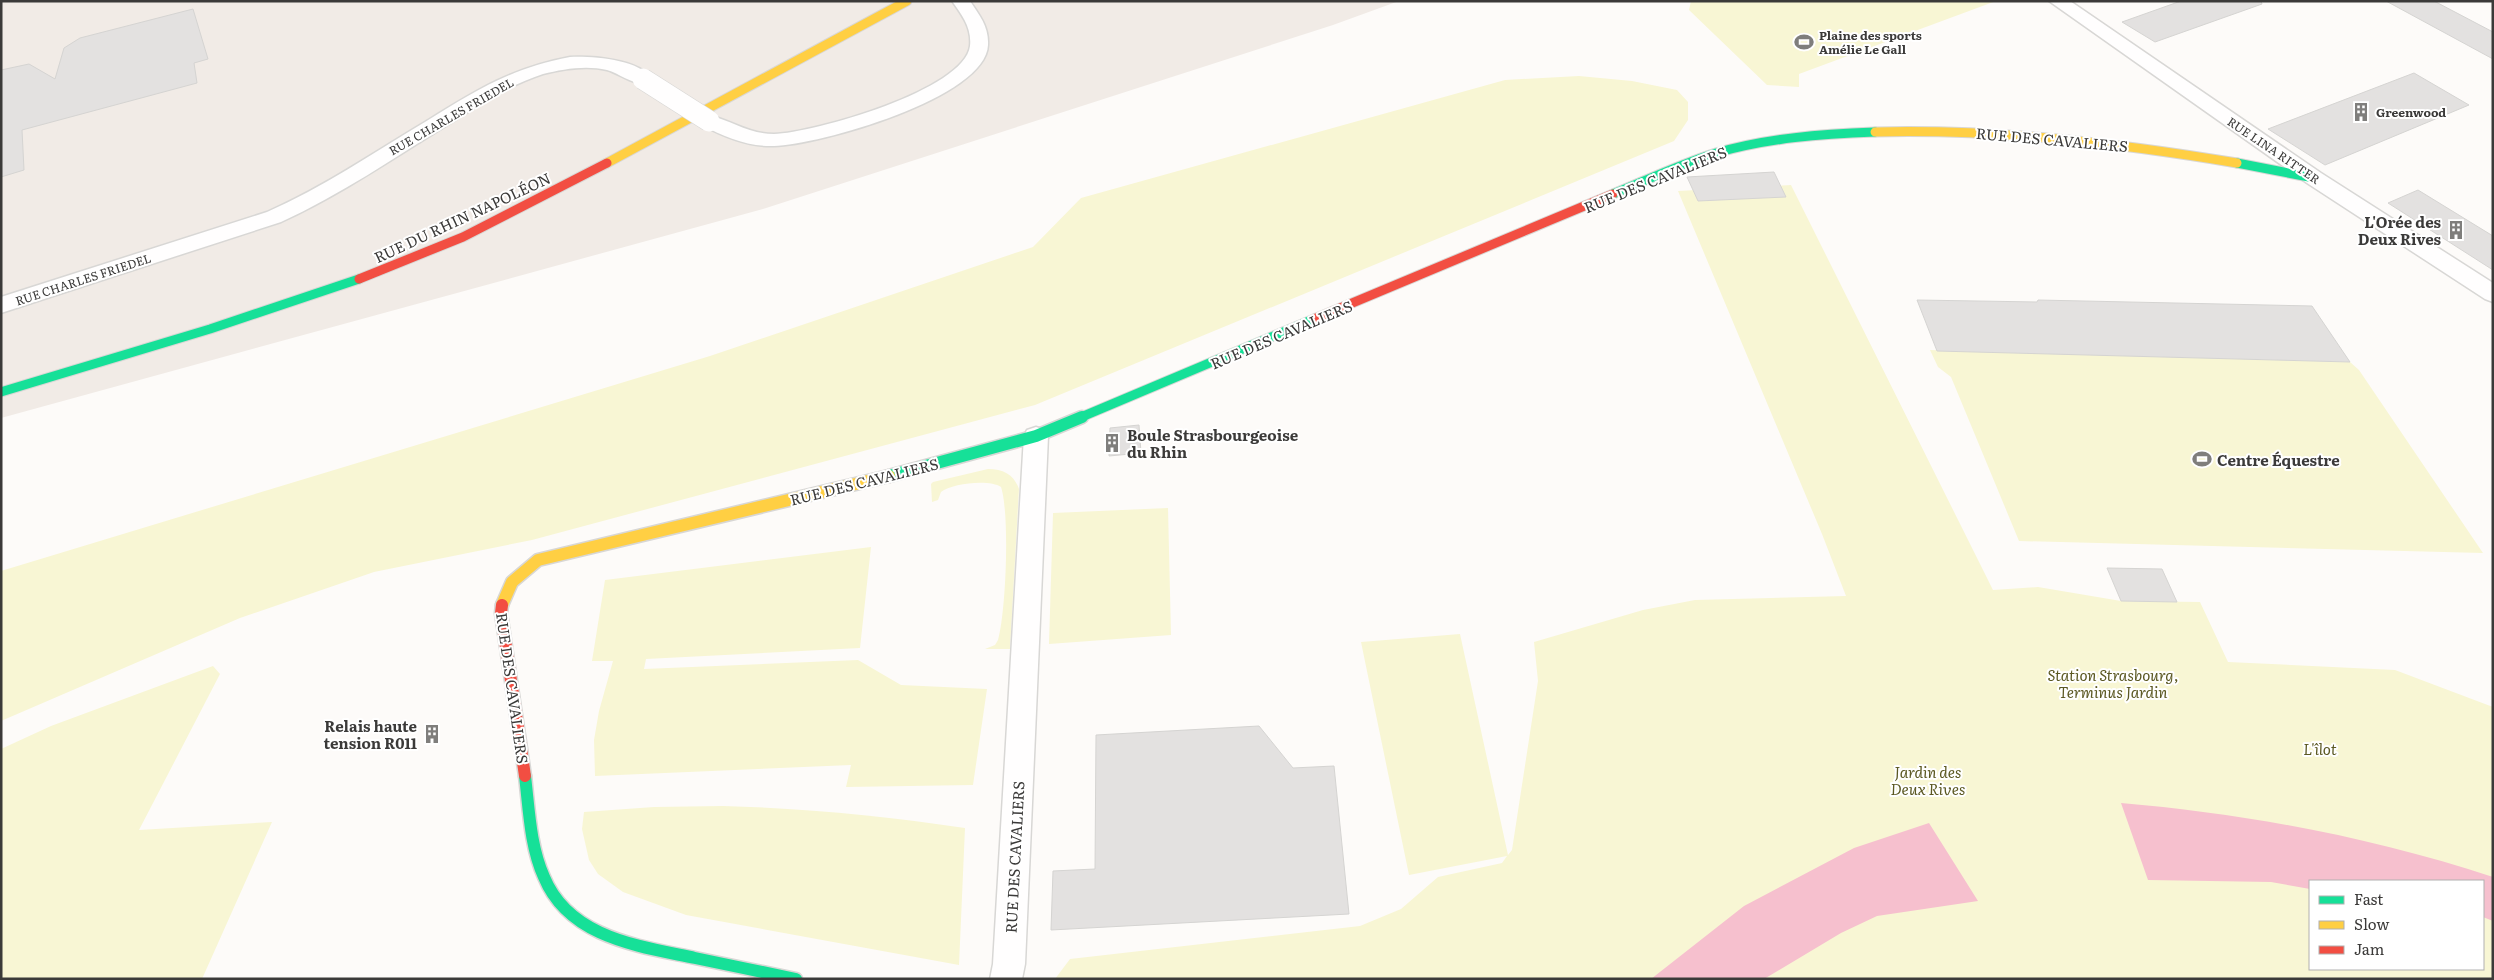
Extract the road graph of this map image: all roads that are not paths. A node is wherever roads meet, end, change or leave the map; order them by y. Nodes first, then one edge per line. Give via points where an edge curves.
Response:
1 (907, 1) edge
2 (961, 1) edge
3 (2058, 1) edge
4 (2314, 178) junction
5 (2493, 294) edge
6 (1, 305) edge
7 (1, 392) edge
8 (1036, 436) junction
9 (796, 979) edge
10 (1006, 979) edge

1 - 7 street, RUE DU RHIN NAPOLÉON via 548,194 383,272 210,329
2 - 6 street, RUE CHARLES FRIEDEL, bridge via 973,14 980,33 970,66 945,88 881,114 794,138 744,138 709,121 626,69 595,63 560,64 497,86 310,200 274,217
3 - 4 street, RUE LINA RITTER
4 - 5 street, RUE LINA RITTER
4 - 8 street, RUE DES CAVALIERS via 2274,168 2105,142 2037,136 1881,131 1807,135 1758,142 1695,160
8 - 9 street, RUE DES CAVALIERS via 928,467 538,560 516,576 507,588 501,613 538,868 548,893 580,924 612,940
8 - 10 street, RUE DES CAVALIERS

